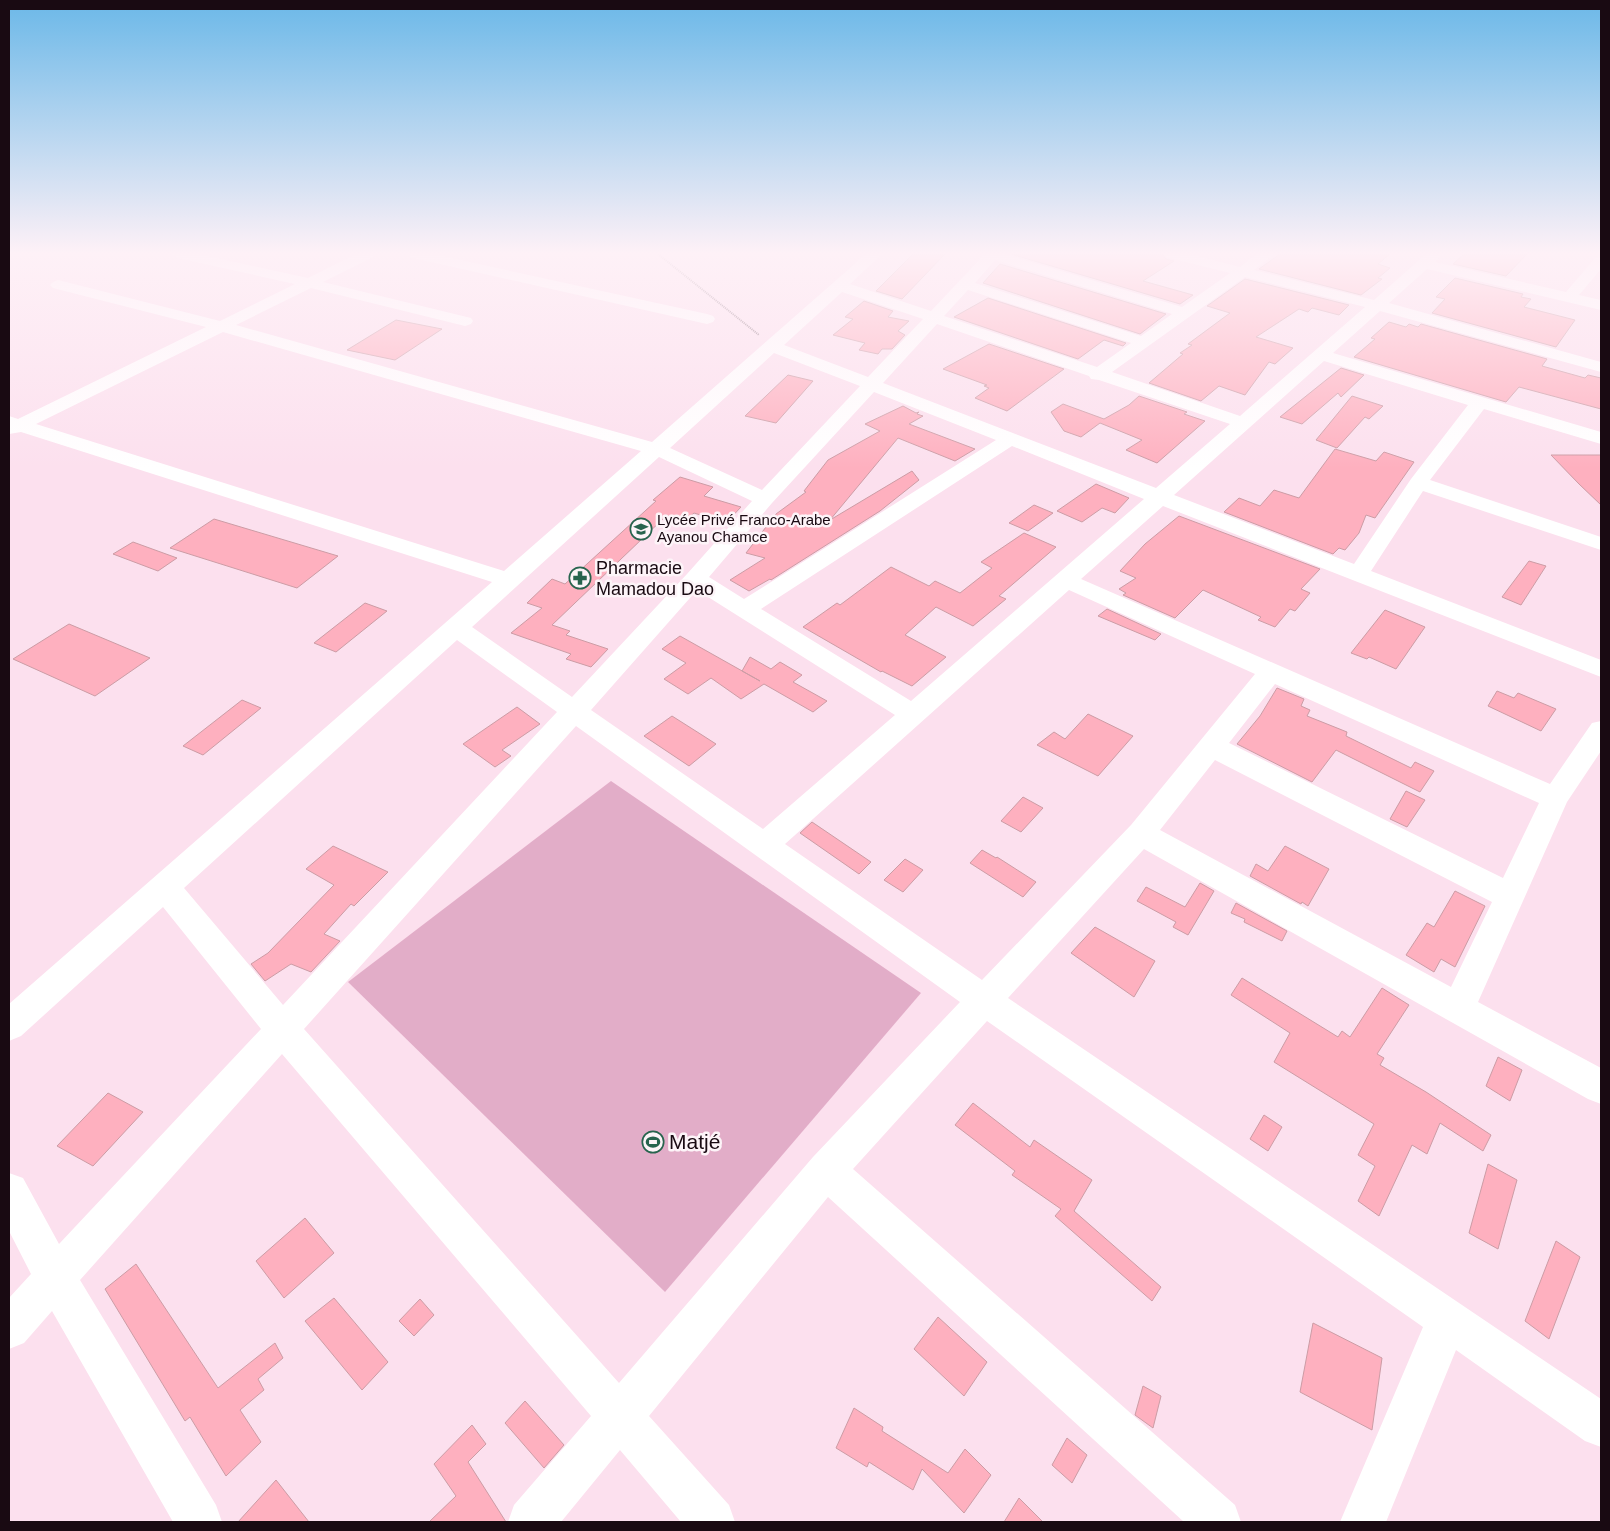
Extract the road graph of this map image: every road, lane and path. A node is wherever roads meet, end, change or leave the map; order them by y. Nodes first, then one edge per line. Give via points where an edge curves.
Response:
1 (747, 325) edge
2 (795, 325) edge
3 (926, 325) edge
4 (954, 325) edge
5 (1092, 325) edge
6 (1166, 325) edge
7 (1354, 325) edge
8 (1451, 325) edge
9 (221, 326) joint
10 (1143, 342) junction
11 (772, 346) junction
12 (1320, 355) junction
13 (1601, 367) edge
14 (1097, 375) junction
15 (873, 384) junction
16 (1479, 403) junction
17 (1244, 423) junction
18 (12, 426) edge
19 (1012, 438) junction
20 (1601, 438) edge
21 (657, 448) junction
22 (1418, 483) junction
23 (1160, 496) junction
24 (765, 499) junction
25 (1601, 544) edge
26 (1359, 573) junction
27 (694, 579) junction
28 (509, 580) junction
29 (1065, 580) junction
30 (744, 610) junction
31 (456, 627) junction
32 (1601, 669) edge
33 (1271, 672) junction
34 (573, 712) junction
35 (913, 714) junction
36 (1601, 730) edge
37 (1211, 746) junction
38 (1555, 798) junction
39 (1141, 833) junction
40 (765, 845) junction
41 (164, 886) junction
42 (1509, 896) junction
43 (984, 1001) junction
44 (1458, 1008) junction
45 (9, 1025) edge
46 (282, 1029) junction
47 (1601, 1087) edge
48 (826, 1170) junction
49 (9, 1192) edge
50 (55, 1277) junction
51 (1448, 1319) junction
52 (9, 1328) edge
53 (620, 1416) junction
54 (1601, 1425) edge
55 (199, 1522) edge
56 (531, 1522) edge
57 (712, 1522) edge
58 (1218, 1522) edge
59 (1363, 1522) edge

1 - 11 path
2 - 11 street
3 - 15 street
4 - 14 street
5 - 10 street
6 - 10 street
7 - 12 street
8 - 13 street
9 - 18 street
9 - 21 street
10 - 14 street
11 - 15 street
11 - 21 street
12 - 16 street
12 - 17 street
14 - 17 street
15 - 19 street
15 - 24 street
16 - 20 street
16 - 22 street
17 - 23 street
18 - 28 street
19 - 23 street
19 - 30 street
21 - 24 street
21 - 28 street
22 - 25 street
22 - 26 street
23 - 26 street
23 - 29 street
24 - 27 street
26 - 32 street
27 - 30 street
27 - 34 street
28 - 31 street
29 - 33 street
29 - 35 street
30 - 35 street
31 - 34 street
31 - 41 street
33 - 37 street
33 - 38 street
34 - 40 street
34 - 46 street
35 - 40 street
36 - 38 street
37 - 39 street
37 - 42 street
38 - 42 street
39 - 43 street
39 - 44 street
40 - 43 street
41 - 45 street
41 - 46 street
42 - 44 street
43 - 48 street
43 - 51 street
44 - 47 street
46 - 50 street
46 - 53 street
48 - 53 street
48 - 58 street
49 - 50 street
50 - 52 street
50 - 55 street
51 - 54 street
51 - 59 street
53 - 56 street
53 - 57 street

